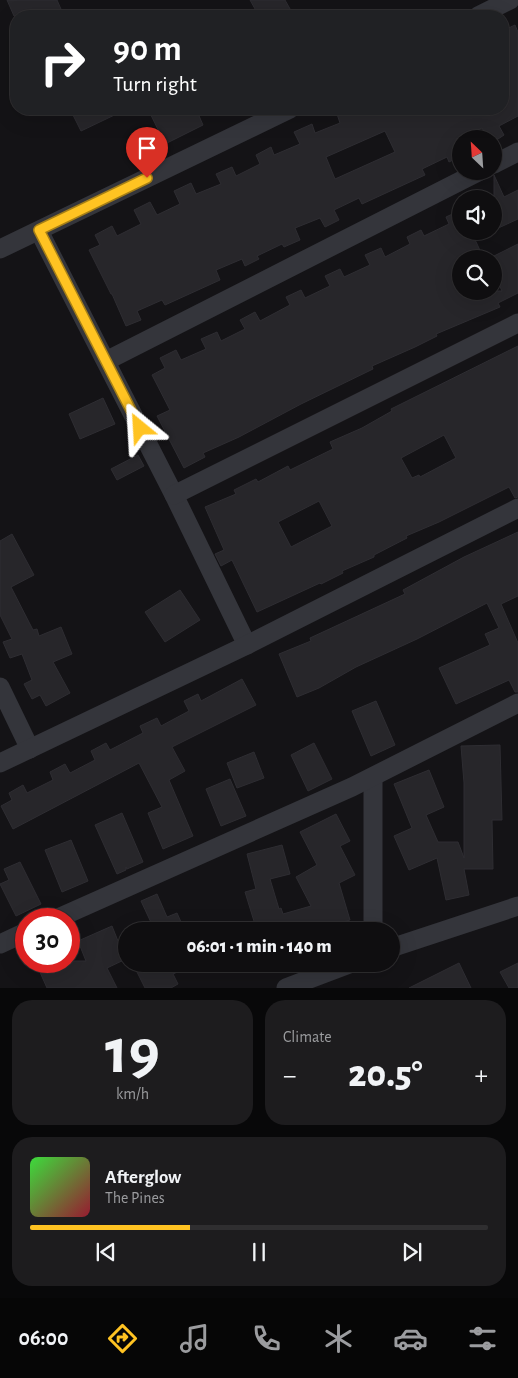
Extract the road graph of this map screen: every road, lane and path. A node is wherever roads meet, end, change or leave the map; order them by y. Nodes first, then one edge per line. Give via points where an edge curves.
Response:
1 (510, 0) edge
2 (490, 10) edge
3 (278, 115) edge
4 (518, 152) edge
5 (502, 160) edge
6 (462, 180) edge
7 (39, 230) junction
8 (0, 249) edge
9 (518, 323) edge
10 (106, 361) junction
11 (174, 495) junction
12 (518, 508) edge
13 (247, 645) junction
14 (0, 687) edge
15 (518, 703) edge
16 (30, 749) junction
17 (0, 763) edge
18 (373, 777) junction
19 (518, 906) edge
20 (80, 908) edge
21 (373, 922) edge
22 (15, 937) edge
23 (0, 944) edge
24 (400, 945) edge
25 (328, 972) edge
26 (286, 988) edge

1 - 2 street
3 - 7 street
4 - 5 street
6 - 10 street
7 - 8 street
7 - 10 street
9 - 11 street
10 - 11 street
11 - 13 street
12 - 13 street
13 - 16 street
14 - 16 street
15 - 18 street
16 - 17 street
18 - 20 street
18 - 21 street
19 - 24 street
22 - 23 street
25 - 26 street

